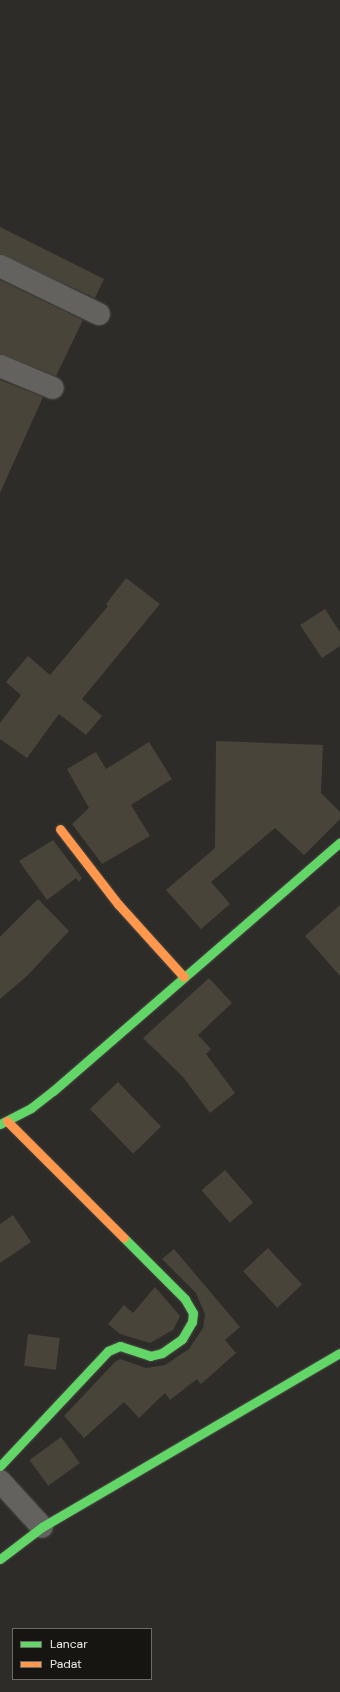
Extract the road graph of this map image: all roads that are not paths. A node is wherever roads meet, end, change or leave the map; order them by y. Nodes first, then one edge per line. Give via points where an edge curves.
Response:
1 (0, 266) edge
2 (99, 314) dead end
3 (0, 366) edge
4 (52, 388) dead end
5 (60, 829) dead end
6 (340, 842) edge
7 (184, 977) junction
8 (3, 1123) edge
9 (340, 1353) edge
10 (0, 1466) edge
11 (0, 1481) edge
12 (42, 1527) junction
13 (0, 1559) edge

1 - 2 street
3 - 4 street
5 - 7 street via 118,904
6 - 7 street
7 - 8 street via 53,1091
8 - 10 street via 185,1299 193,1313 192,1322 182,1339 162,1353 150,1356 120,1346 108,1351
9 - 12 street
11 - 12 street
12 - 13 street

